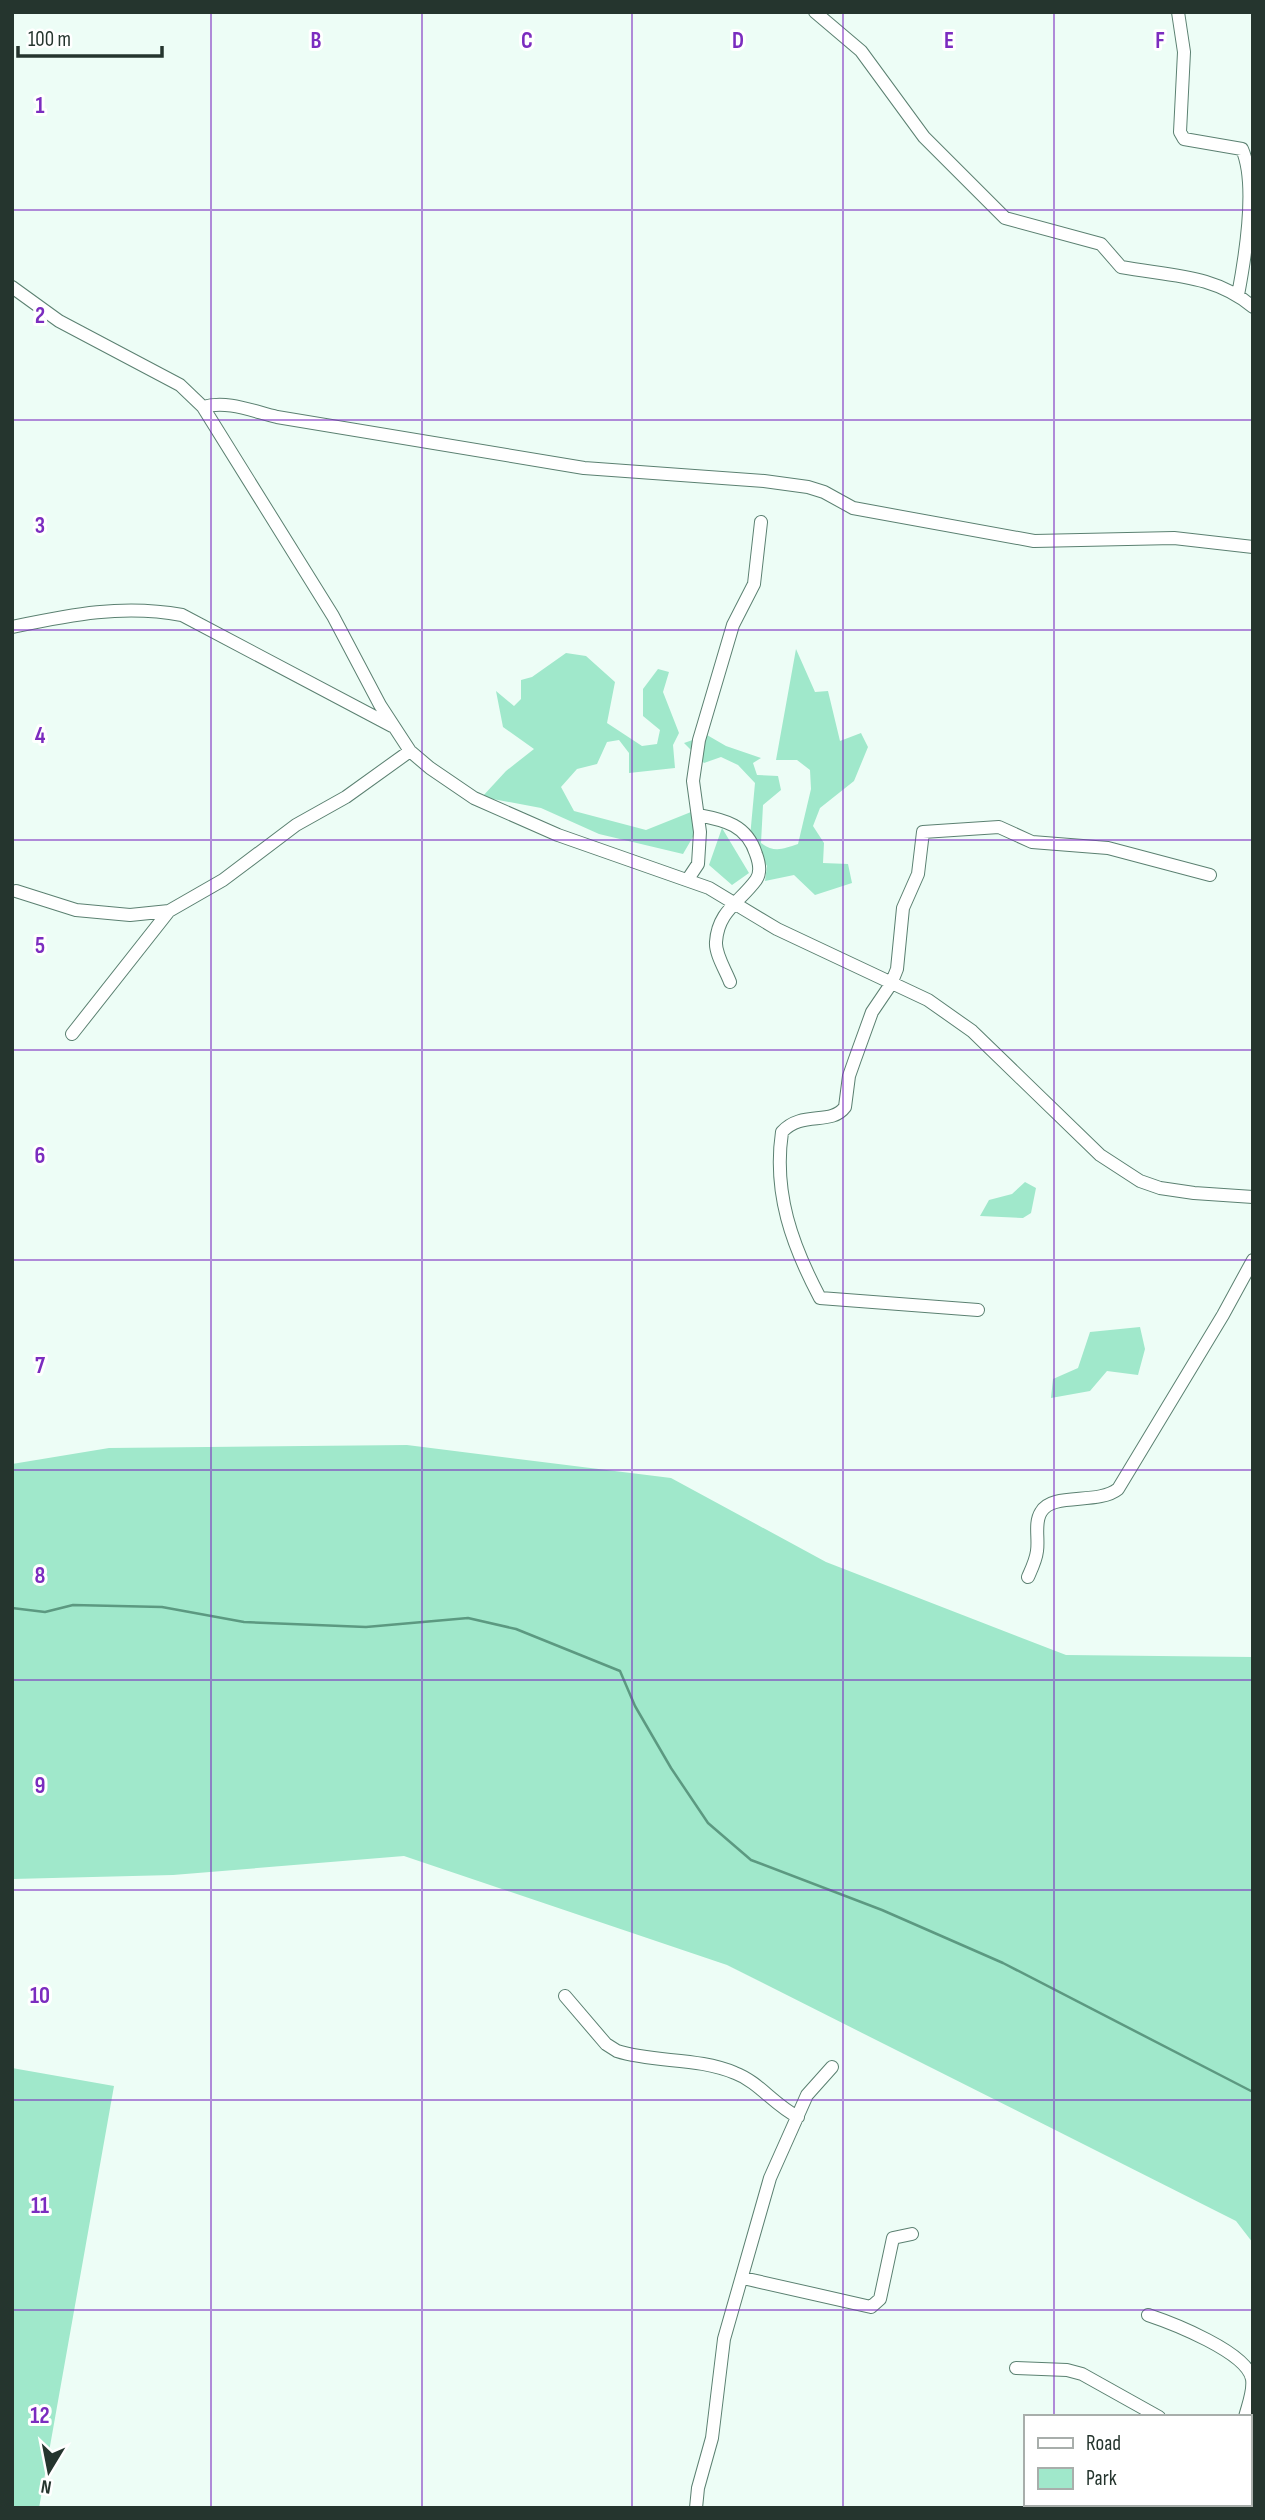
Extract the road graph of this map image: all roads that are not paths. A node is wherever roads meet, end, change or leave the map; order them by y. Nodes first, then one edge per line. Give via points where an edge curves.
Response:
1 (815, 12) edge
2 (1178, 12) edge
3 (12, 287) edge
4 (1238, 295) junction
5 (1253, 307) edge
6 (203, 407) junction
7 (761, 522) dead end
8 (1253, 547) edge
9 (12, 627) edge
10 (395, 728) junction
11 (410, 751) junction
12 (698, 815) junction
13 (1210, 875) dead end
14 (688, 879) junction
15 (16, 891) dead end
16 (735, 902) junction
17 (169, 911) junction
18 (730, 982) dead end
19 (891, 984) junction
20 (72, 1034) dead end
21 (1253, 1197) edge
22 (1253, 1260) edge
23 (978, 1310) dead end
24 (1028, 1577) dead end
25 (565, 1996) dead end
26 (832, 2067) dead end
27 (798, 2117) junction
28 (912, 2234) dead end
29 (743, 2277) junction
30 (1148, 2315) dead end
31 (1016, 2368) dead end
32 (1155, 2415) edge
33 (1245, 2415) edge
34 (696, 2508) edge

1 - 4 street via 861,51 924,137 1005,218 1092,240 1115,256 1121,267 1176,273 1212,282
2 - 4 street via 1184,52 1180,132 1184,139 1242,149 1248,163 1247,246
3 - 6 street via 59,321 180,385
4 - 5 street
6 - 8 street via 232,405 277,417 584,468 808,487 853,508 1034,541 1174,538
6 - 10 street via 295,552
7 - 12 street via 754,584 733,625 699,740 693,781
9 - 10 street via 76,612 182,615
10 - 11 street
11 - 14 street via 474,798 558,835
11 - 17 street via 346,797 296,825 223,880
12 - 14 street via 698,864
12 - 16 street via 727,820 744,831 754,846 758,878
13 - 19 street via 1108,848 1032,842 999,827 923,832 920,866 903,908 897,969
14 - 16 street
15 - 17 street via 76,910 130,915
16 - 18 street via 723,914 715,944
16 - 19 street via 777,929
17 - 20 street
19 - 21 street via 928,1000 972,1031 1073,1131 1140,1181 1183,1191
19 - 23 street via 872,1012 841,1113 807,1118 782,1132 782,1207 800,1260 820,1298
22 - 24 street via 1118,1489 1101,1498 1052,1503 1041,1512 1037,1552
25 - 27 street via 617,2051 737,2073
26 - 27 street via 807,2095
27 - 29 street via 776,2159
28 - 29 street via 893,2238 880,2299 871,2307
29 - 34 street via 724,2339 712,2438
30 - 33 street via 1176,2325 1243,2363 1252,2379
31 - 32 street via 1082,2374

